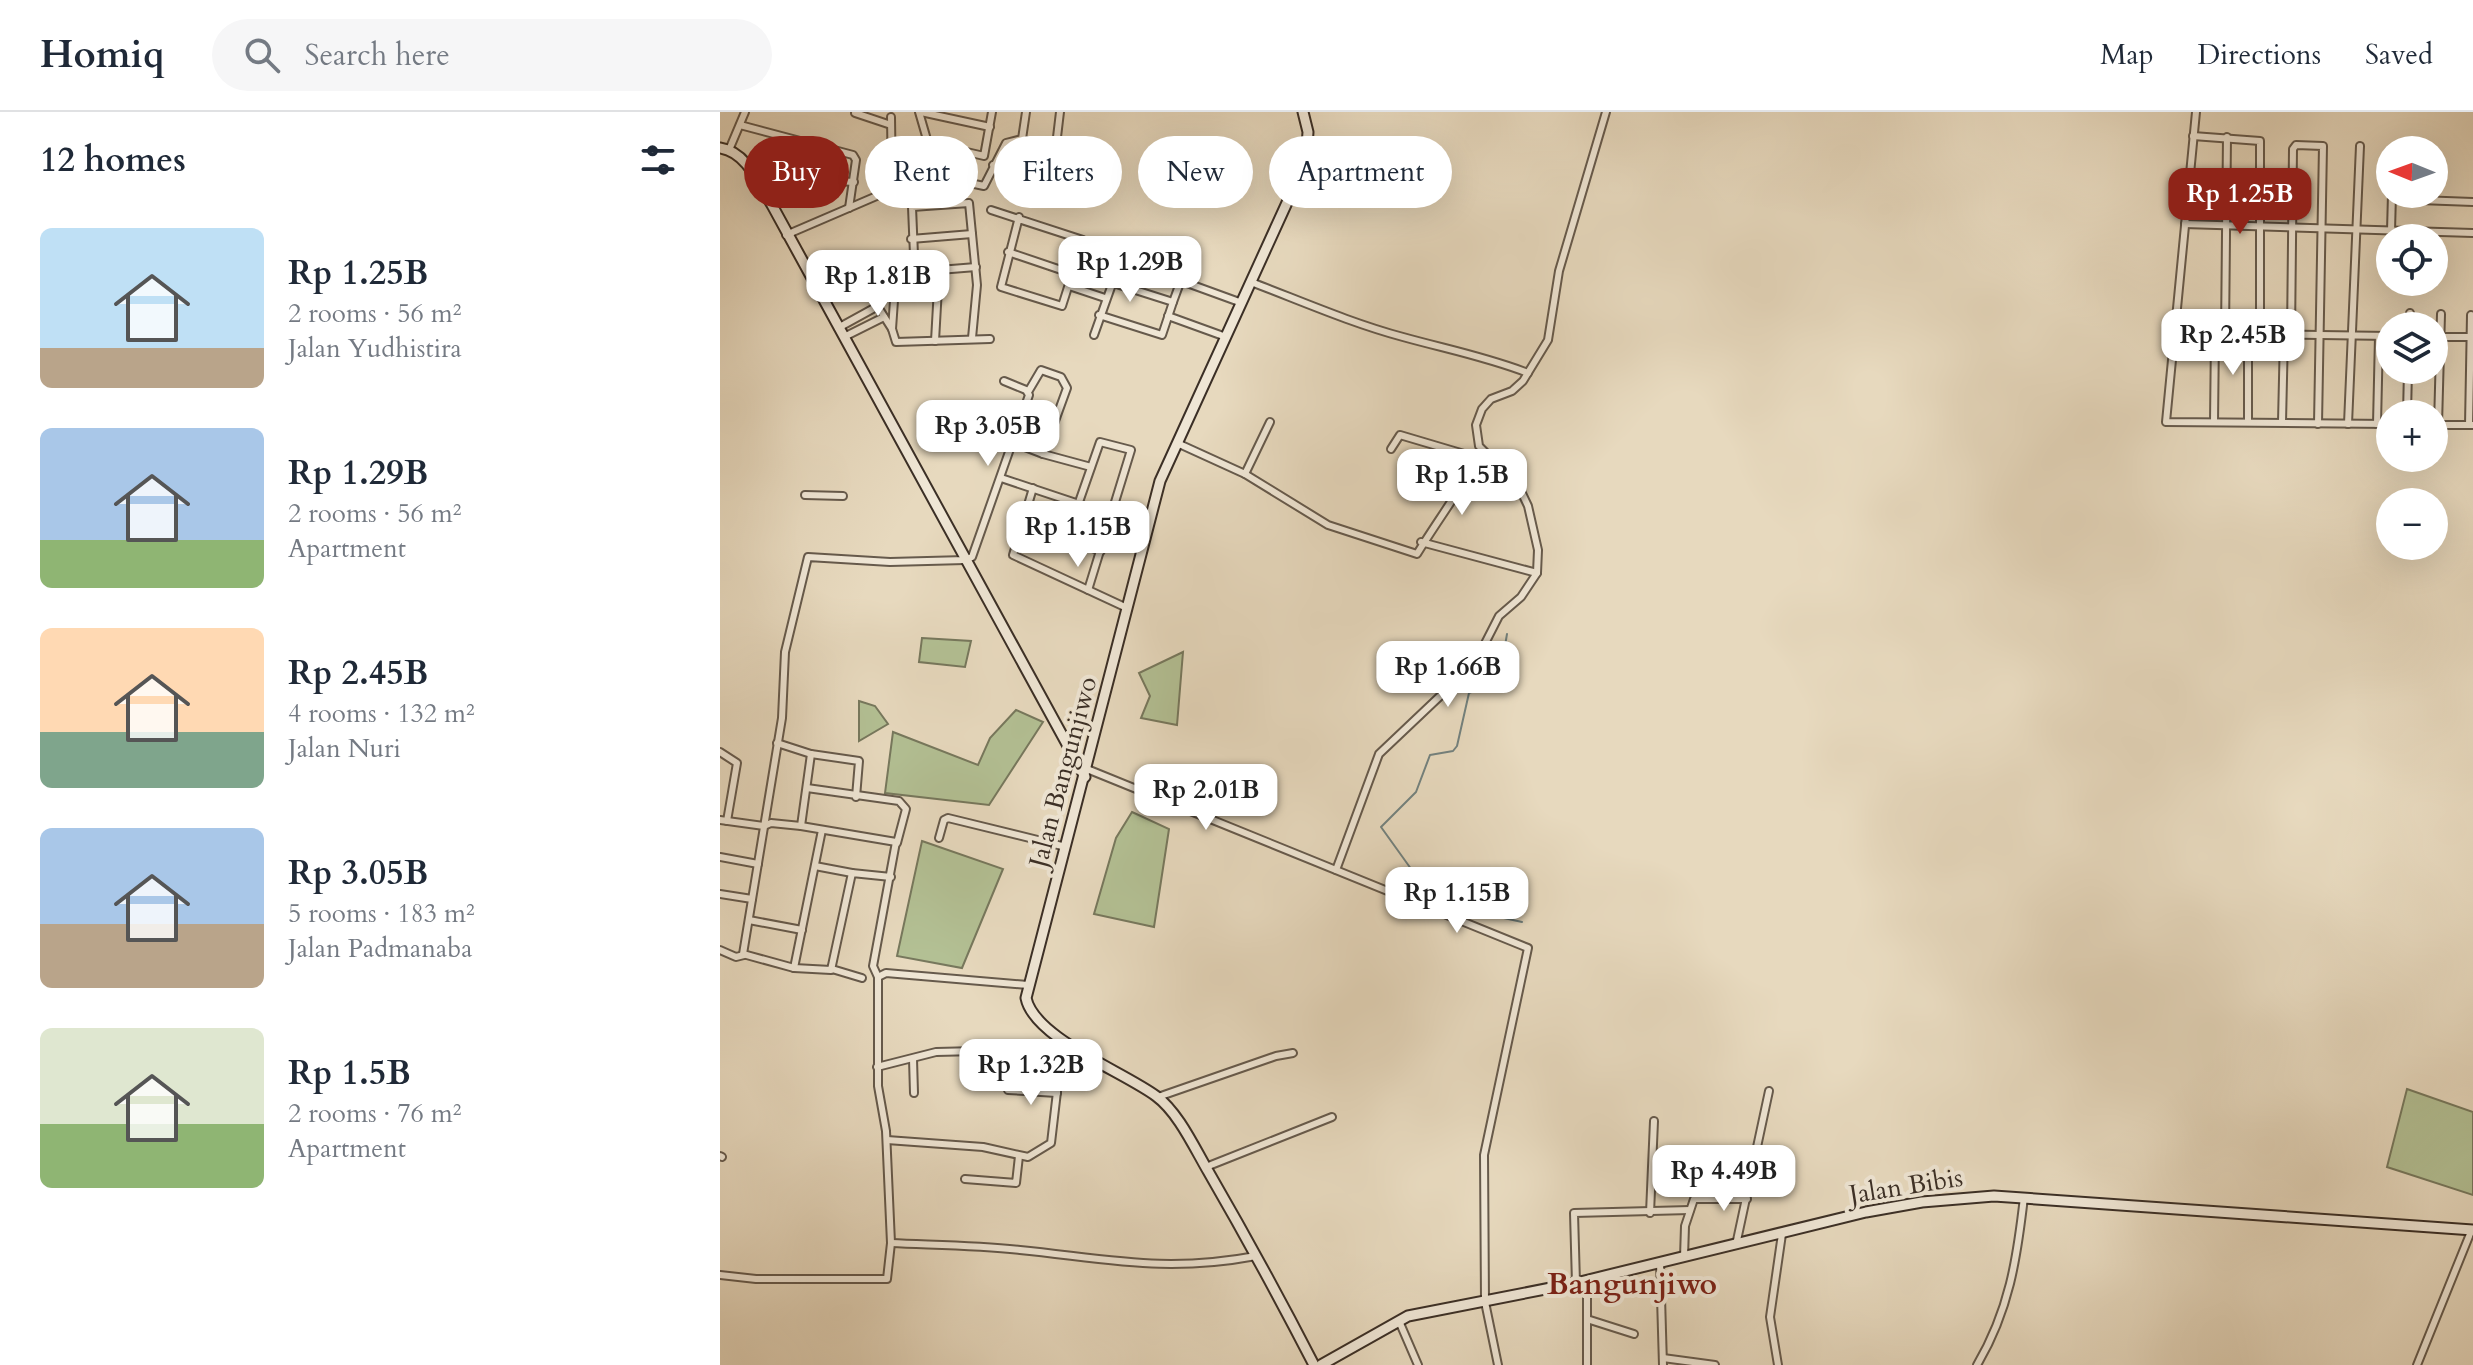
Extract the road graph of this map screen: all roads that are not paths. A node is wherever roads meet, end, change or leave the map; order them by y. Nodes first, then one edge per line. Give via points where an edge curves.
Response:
1 (745, 112) edge
2 (920, 112) edge
3 (961, 112) edge
4 (992, 112) edge
5 (1026, 112) edge
6 (1060, 112) edge
7 (1303, 112) edge
8 (1606, 112) edge
9 (2196, 112) edge
10 (855, 113) edge
11 (891, 117) dead end
12 (960, 121) junction
13 (740, 125) junction
14 (891, 125) junction
15 (990, 127) junction
16 (891, 136) edge
17 (926, 136) edge
18 (1022, 136) edge
19 (1057, 136) edge
20 (2193, 136) junction
21 (2227, 137) junction
22 (2360, 146) dead end
23 (725, 149) edge
24 (978, 155) edge
25 (993, 165) edge
26 (744, 166) edge
27 (849, 182) edge
28 (854, 182) junction
29 (978, 186) edge
30 (865, 200) edge
31 (2448, 200) edge
32 (2473, 202) edge
33 (772, 208) edge
34 (849, 208) junction
35 (991, 210) dead end
36 (1019, 217) junction
37 (2185, 224) junction
38 (2225, 226) junction
39 (2260, 227) junction
40 (2290, 228) junction
41 (2323, 228) junction
42 (2356, 230) junction
43 (2376, 231) edge
44 (2448, 232) edge
45 (2473, 233) edge
46 (972, 234) junction
47 (786, 235) junction
48 (911, 239) junction
49 (1008, 252) junction
50 (976, 267) junction
51 (939, 270) junction
52 (857, 274) dead end
53 (1073, 274) junction
54 (915, 279) junction
55 (1181, 280) junction
56 (1110, 282) junction
57 (1251, 282) junction
58 (895, 286) junction
59 (1069, 286) junction
60 (871, 294) junction
61 (1105, 298) junction
62 (1173, 302) junction
63 (1242, 303) junction
64 (878, 306) junction
65 (1099, 315) junction
66 (2471, 315) dead end
67 (1168, 316) junction
68 (884, 317) junction
69 (892, 329) junction
70 (841, 333) junction
71 (2174, 333) junction
72 (2215, 334) junction
73 (2225, 334) junction
74 (2248, 334) junction
75 (2260, 334) junction
76 (1094, 335) dead end
77 (2288, 335) junction
78 (2320, 335) junction
79 (2350, 336) junction
80 (2376, 336) edge
81 (1226, 337) junction
82 (2448, 337) edge
83 (2471, 337) edge
84 (972, 338) junction
85 (990, 339) dead end
86 (935, 341) junction
87 (1528, 373) junction
88 (1004, 381) dead end
89 (1028, 392) junction
90 (2248, 421) junction
91 (1270, 422) dead end
92 (2214, 422) junction
93 (2282, 422) junction
94 (2318, 424) junction
95 (2348, 424) junction
96 (2376, 424) edge
97 (2448, 425) edge
98 (2471, 425) edge
99 (1012, 442) junction
100 (1177, 443) junction
101 (1391, 449) dead end
102 (1043, 454) junction
103 (1478, 458) junction
104 (1491, 462) junction
105 (1091, 467) junction
106 (1245, 474) junction
107 (1001, 478) junction
108 (1033, 488) junction
109 (805, 495) dead end
110 (843, 496) dead end
111 (1079, 502) junction
112 (1113, 514) junction
113 (1022, 524) junction
114 (1148, 527) junction
115 (1421, 542) junction
116 (1101, 551) junction
117 (965, 560) junction
118 (1537, 573) junction
119 (1088, 590) junction
120 (1128, 608) junction
121 (777, 743) junction
122 (720, 752) edge
123 (811, 754) junction
124 (1086, 773) junction
125 (807, 788) junction
126 (856, 797) junction
127 (724, 820) edge
128 (764, 826) junction
129 (801, 826) junction
130 (822, 830) junction
131 (939, 838) dead end
132 (897, 843) junction
133 (1066, 847) junction
134 (720, 857) edge
135 (758, 864) junction
136 (815, 866) junction
137 (1336, 870) junction
138 (852, 873) junction
139 (891, 877) junction
140 (720, 894) edge
141 (752, 899) junction
142 (749, 920) junction
143 (802, 930) junction
144 (720, 950) edge
145 (744, 955) junction
146 (794, 968) junction
147 (832, 969) junction
148 (878, 977) junction
149 (862, 978) dead end
150 (1028, 985) junction
151 (1076, 1048) junction
152 (1062, 1049) junction
153 (1293, 1053) dead end
154 (913, 1059) junction
155 (877, 1067) junction
156 (1008, 1090) dead end
157 (1769, 1091) dead end
158 (914, 1093) dead end
159 (1057, 1093) junction
160 (1158, 1097) junction
161 (1332, 1117) dead end
162 (1654, 1121) dead end
163 (887, 1140) junction
164 (1019, 1156) junction
165 (1205, 1167) junction
166 (965, 1179) dead end
167 (2024, 1197) junction
168 (1747, 1199) junction
169 (1690, 1210) junction
170 (1650, 1213) junction
171 (2473, 1229) edge
172 (1782, 1234) junction
173 (891, 1243) junction
174 (1736, 1245) junction
175 (1256, 1256) junction
176 (1684, 1257) junction
177 (1660, 1263) junction
178 (720, 1275) edge
179 (1587, 1280) junction
180 (1576, 1283) junction
181 (1485, 1302) junction
182 (1590, 1320) junction
183 (1399, 1321) junction
184 (1634, 1334) dead end
185 (1663, 1362) edge
186 (1314, 1365) edge
187 (1321, 1365) edge
188 (1418, 1365) edge
189 (1498, 1365) edge
190 (1587, 1365) edge
191 (1710, 1365) edge
192 (1778, 1365) edge
193 (1977, 1365) edge
194 (2417, 1365) edge

1 - 13 street
2 - 12 street
2 - 17 street
3 - 12 street
4 - 15 street
5 - 18 street
6 - 19 street
7 - 57 main road, Jalan Bangunjiwo via 1306,161
8 - 87 street via 1559,271 1548,340
9 - 20 street
10 - 14 street
11 - 14 street
12 - 15 street
13 - 23 street
13 - 28 street via 853,155
14 - 16 street
15 - 24 street via 984,156
20 - 21 street
20 - 37 street
21 - 38 street
21 - 39 street via 2260,139
22 - 42 street
23 - 26 main road
25 - 29 street
27 - 28 street
28 - 34 street
30 - 34 street
31 - 32 street
33 - 47 main road
34 - 47 street
35 - 36 street
36 - 49 street
36 - 53 street via 1083,240
37 - 38 street
37 - 71 street
38 - 39 street
38 - 73 street
39 - 40 street
39 - 75 street
40 - 41 street
40 - 41 street via 2293,148 2323,147
40 - 77 street
41 - 42 street
41 - 78 street
42 - 43 street
42 - 79 street
44 - 45 street
46 - 48 street
46 - 48 street via 969,203 940,204 912,207
46 - 50 street
47 - 70 main road
48 - 54 street
49 - 53 street
49 - 59 street via 1002,288 1062,306
50 - 51 street
50 - 84 street
51 - 54 street
51 - 86 street
52 - 60 street
53 - 59 street
54 - 58 street
55 - 56 street via 1121,259
55 - 62 street
55 - 63 street
56 - 61 street
56 - 62 street
57 - 63 main road, Jalan Bangunjiwo
57 - 87 street via 1344,318 1486,356
58 - 60 street
58 - 69 street
59 - 61 street
60 - 64 street
61 - 65 street
62 - 67 street
63 - 81 main road, Jalan Bangunjiwo
64 - 68 street
64 - 70 street
65 - 67 street via 1159,336
65 - 76 street
66 - 83 street
67 - 81 street
68 - 69 street
68 - 70 street
69 - 86 street via 898,342
70 - 117 main road
71 - 72 street
71 - 92 street via 2166,422
72 - 73 street
72 - 92 street
73 - 74 street
74 - 75 street
74 - 90 street
75 - 77 street
77 - 78 street
77 - 93 street
78 - 79 street
78 - 94 street
79 - 80 street
79 - 95 street
81 - 100 main road, Jalan Bangunjiwo
82 - 83 street
83 - 98 street
84 - 85 street
84 - 86 street
87 - 104 street via 1512,391 1482,409 1475,436
88 - 89 street
89 - 99 street
89 - 102 street via 1041,370 1066,384 1066,397
90 - 92 street
90 - 93 street
91 - 106 street
93 - 94 street
94 - 95 street
95 - 96 street
97 - 98 street
99 - 102 street
99 - 107 street
100 - 106 street
100 - 114 main road, Jalan Bangunjiwo
101 - 103 street via 1400,435
102 - 105 street
103 - 104 street
103 - 115 street via 1446,515
104 - 118 street via 1518,485 1528,506 1538,550
105 - 111 street
105 - 112 street via 1101,440 1131,450
106 - 115 street via 1328,525 1417,554
107 - 108 street
107 - 117 street via 977,550
108 - 111 street
108 - 113 street
109 - 110 street
111 - 112 street
112 - 114 street
112 - 116 street
113 - 116 street
113 - 119 street via 1013,555
114 - 120 main road, Jalan Bangunjiwo
115 - 118 street
116 - 119 street
117 - 121 street via 808,557 785,652
117 - 124 main road
118 - 137 street via 1499,616 1475,663 1379,754
119 - 120 street
120 - 124 main road, Jalan Bangunjiwo
121 - 123 street
121 - 128 street
122 - 127 street via 737,763
123 - 125 street
123 - 126 street via 860,761
124 - 133 main road, Jalan Bangunjiwo
124 - 137 street
125 - 126 street
125 - 129 street
126 - 132 street via 905,806
127 - 128 street
128 - 129 street
128 - 135 street
129 - 130 street
130 - 132 street
130 - 136 street
131 - 133 street via 948,818
132 - 139 street
133 - 150 main road, Jalan Bangunjiwo
134 - 135 street
135 - 141 street
136 - 138 street
136 - 143 street
137 - 181 street via 1528,948 1484,1155
138 - 139 street
138 - 147 street
139 - 148 street via 873,966
140 - 141 street
141 - 142 street
142 - 143 street
142 - 145 street
143 - 146 street
144 - 145 street
145 - 146 street
146 - 147 street
147 - 149 street
148 - 150 street via 886,973
148 - 155 street
150 - 151 main road via 1029,1010
151 - 152 street
151 - 160 main road
152 - 154 street via 936,1052
152 - 159 street
153 - 160 street
154 - 155 street
154 - 158 street
155 - 163 street
156 - 159 street
157 - 168 street
159 - 164 street via 1051,1143 1032,1156
160 - 165 main road
161 - 165 street
162 - 170 street
163 - 164 street via 983,1147
163 - 173 street
164 - 166 street via 1016,1183
165 - 175 main road
167 - 171 main road, Jalan Bibis
167 - 172 main road, Jalan Bibis via 1922,1202
167 - 193 street via 2012,1287
168 - 169 street via 1694,1199
168 - 174 street
169 - 170 street
169 - 176 street
170 - 180 street via 1574,1213
171 - 194 street
172 - 174 main road, Jalan Bibis
172 - 192 street via 1770,1317
173 - 175 street via 1023,1250 1125,1264 1194,1266
173 - 178 street via 889,1276 883,1281
174 - 176 main road, Jalan Bibis
175 - 186 main road
176 - 177 main road, Jalan Bibis
177 - 179 main road, Jalan Bibis
177 - 185 street
179 - 180 main road, Jalan Bibis
179 - 182 street
180 - 181 main road, Jalan Bibis
181 - 183 main road, Jalan Bibis
181 - 189 street
182 - 184 street
182 - 190 street
183 - 187 main road, Jalan Bibis
183 - 188 street
185 - 191 street

